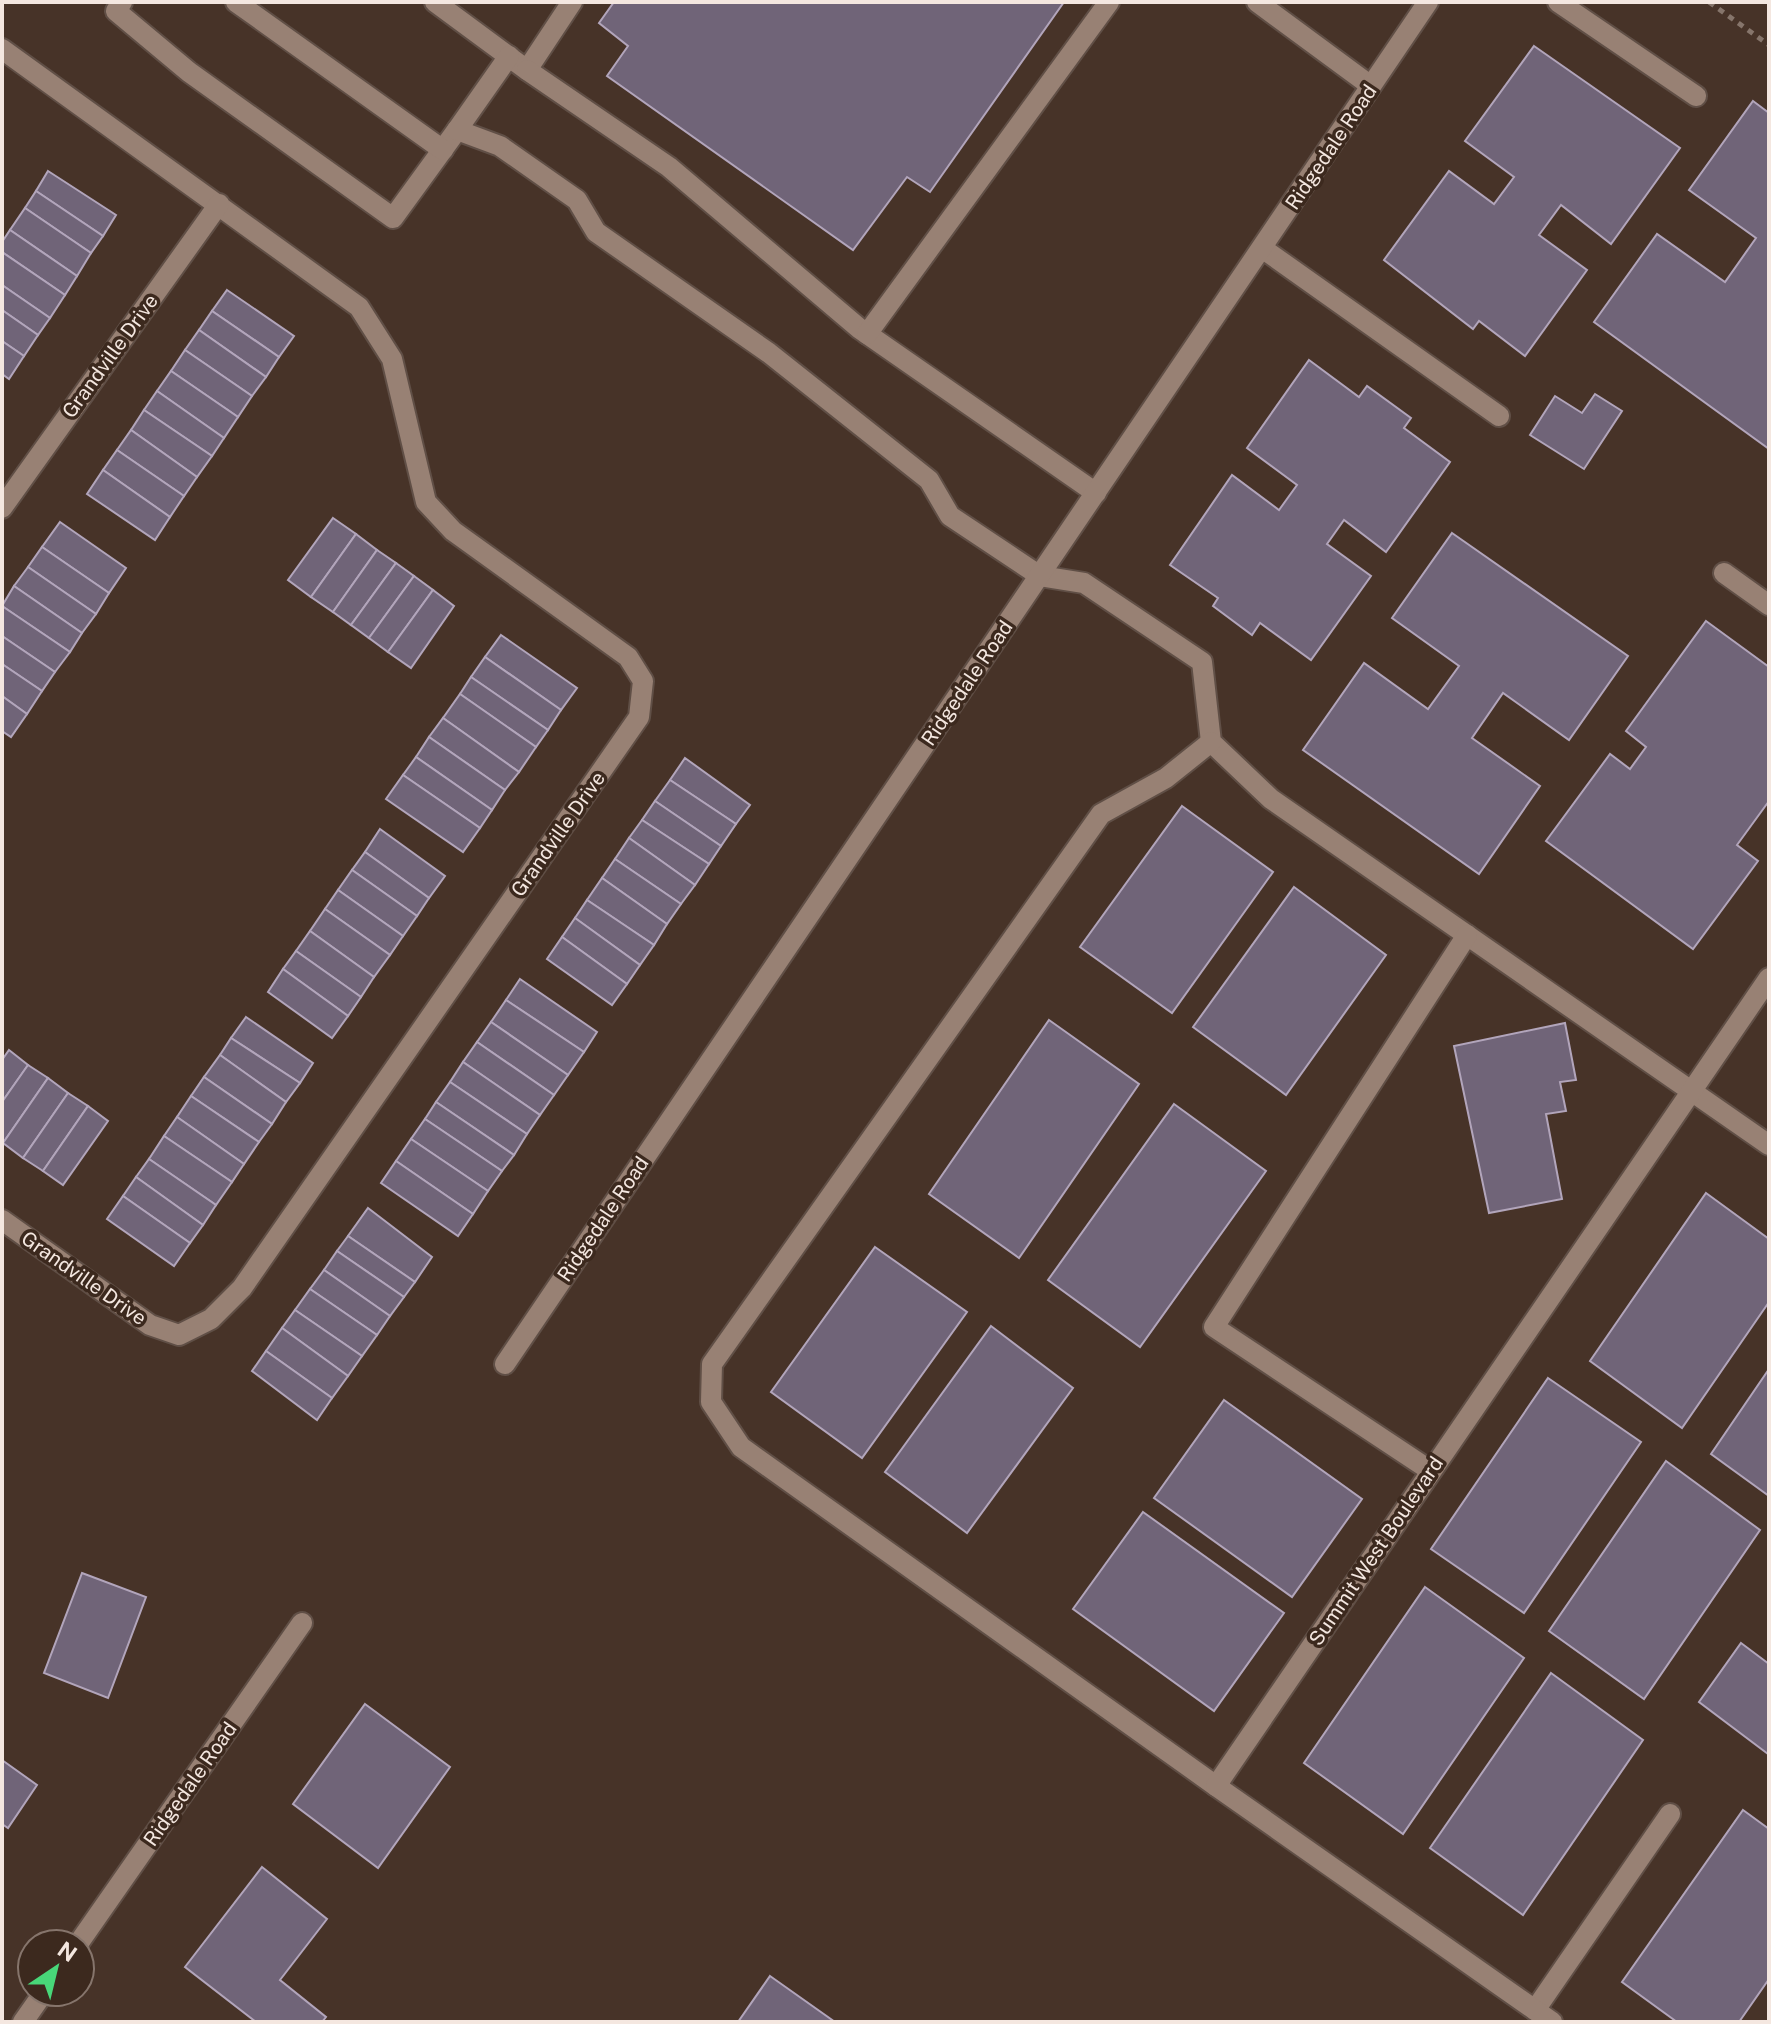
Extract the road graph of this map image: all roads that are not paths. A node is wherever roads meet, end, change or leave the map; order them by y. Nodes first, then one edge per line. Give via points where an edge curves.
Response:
1 (122, 2) edge
2 (236, 2) edge
3 (435, 2) edge
4 (572, 2) edge
5 (1109, 2) edge
6 (1257, 2) edge
7 (1428, 2) edge
8 (1558, 2) edge
9 (2, 49) edge
10 (509, 56) junction
11 (527, 70) junction
12 (1371, 86) junction
13 (1696, 96) dead end
14 (457, 130) junction
15 (443, 150) junction
16 (219, 204) junction
17 (1262, 248) junction
18 (867, 334) junction
19 (1499, 416) dead end
20 (1096, 493) junction
21 (2, 508) edge
22 (1724, 573) dead end
23 (1040, 576) junction
24 (1769, 605) edge
25 (1211, 742) junction
26 (1467, 935) junction
27 (1769, 978) edge
28 (1692, 1090) junction
29 (1769, 1145) edge
30 (2, 1220) edge
31 (505, 1364) dead end
32 (1431, 1471) junction
33 (302, 1623) dead end
34 (1216, 1786) junction
35 (1670, 1814) dead end
36 (89, 1928) edge
37 (1535, 2010) junction
38 (1552, 2022) edge

1 - 15 street via 116,11 189,72 393,218
2 - 15 street
3 - 10 street
4 - 11 street
5 - 18 street
6 - 12 street
7 - 12 street, Ridgedale Road
8 - 13 street
9 - 16 street, Grandville Drive
10 - 11 street
10 - 14 street
11 - 18 street via 669,167
12 - 17 street, Ridgedale Road
14 - 15 street
14 - 23 street via 500,146 577,200 596,232 769,353 929,480 950,516
16 - 21 street, Grandville Drive
16 - 30 street, Grandville Drive via 359,307 392,359 426,502 453,531 628,657 643,681 639,717 242,1288 211,1319 179,1335 150,1325
17 - 19 street
17 - 20 street, Ridgedale Road
18 - 20 street
20 - 23 street, Ridgedale Road
22 - 24 street
23 - 25 street via 1084,583 1202,662
23 - 31 street, Ridgedale Road
25 - 26 street via 1271,799
25 - 34 street via 1166,778 1101,814 712,1364 711,1402 741,1447
26 - 28 street
26 - 32 street via 1214,1327
27 - 28 street, Summit West Boulevard
28 - 29 street
28 - 32 street, Summit West Boulevard
32 - 34 street, Summit West Boulevard
33 - 36 street, Ridgedale Road
34 - 37 street
35 - 37 street
37 - 38 street

